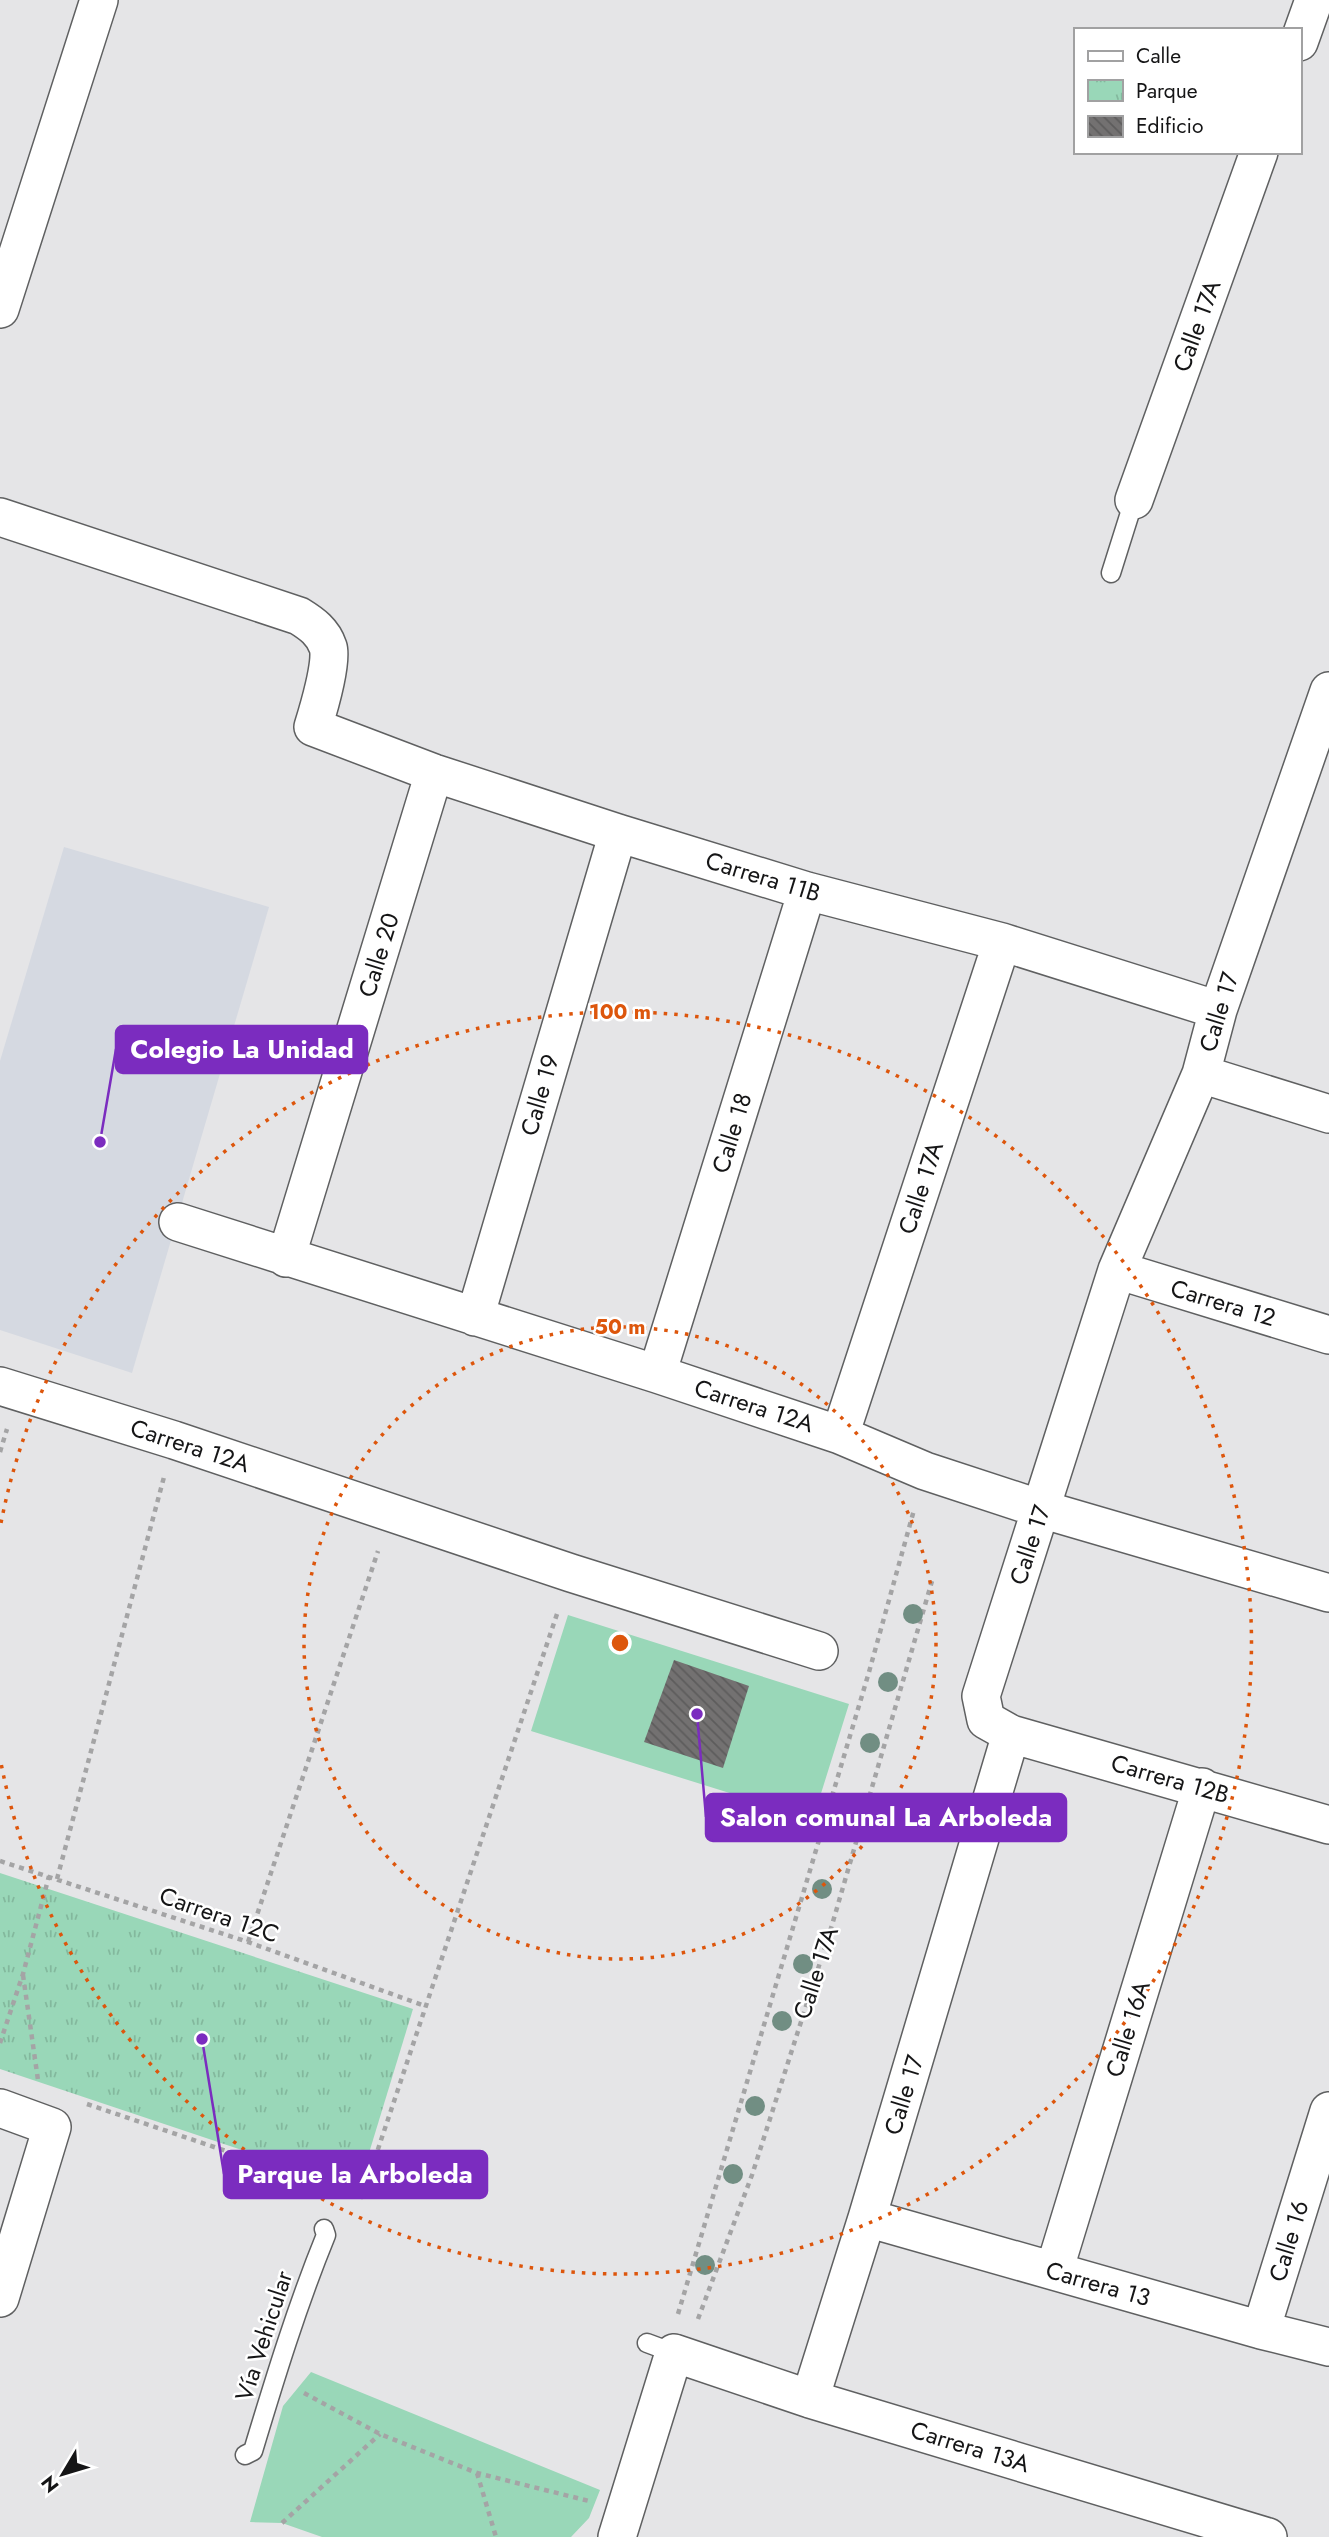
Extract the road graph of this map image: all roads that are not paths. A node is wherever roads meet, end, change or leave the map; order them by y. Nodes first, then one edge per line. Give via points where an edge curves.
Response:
1 (99, 0) edge
2 (1314, 0) edge
3 (1301, 36) edge
4 (1258, 154) edge
5 (0, 309) edge
6 (1134, 500) joint
7 (0, 517) edge
8 (1111, 573) dead end
9 (1329, 691) edge
10 (434, 773) junction
11 (618, 833) junction
12 (807, 891) junction
13 (1002, 942) junction
14 (1218, 1010) junction
15 (1201, 1074) junction
16 (1329, 1114) edge
17 (178, 1222) dead end
18 (286, 1258) junction
19 (1117, 1270) junction
20 (475, 1317) junction
21 (1329, 1335) edge
22 (657, 1374) junction
23 (0, 1386) edge
24 (840, 1435) junction
25 (1041, 1508) junction
26 (1329, 1593) edge
27 (819, 1651) dead end
28 (1011, 1734) junction
29 (1202, 1787) junction
30 (1329, 1825) edge
31 (0, 2108) edge
32 (1329, 2111) edge
33 (867, 2218) junction
34 (324, 2229) dead end
35 (1054, 2271) junction
36 (0, 2298) edge
37 (1261, 2330) junction
38 (1329, 2347) edge
39 (810, 2399) junction
40 (245, 2455) dead end
41 (617, 2537) edge
42 (1268, 2537) edge

1 - 5 street
2 - 3 street
4 - 6 street, Calle 17A
6 - 8 lane
7 - 10 street, Carrera 11B via 299,616 316,626 329,649 323,696 313,727
9 - 14 street, Calle 17
10 - 11 street, Carrera 11B
10 - 18 street, Calle 20
11 - 12 street, Carrera 11B
11 - 20 street, Calle 19
12 - 13 street, Carrera 11B
12 - 22 street, Calle 18
13 - 14 street, Carrera 11B
13 - 24 street, Calle 17A
14 - 15 street, Calle 17
15 - 16 street
15 - 19 street, Calle 17
17 - 18 street, Carrera 12A
18 - 20 street, Carrera 12A
19 - 21 street, Carrera 12
19 - 25 street, Calle 17
20 - 22 street, Carrera 12A
22 - 24 street, Carrera 12A
23 - 27 street, Carrera 12A
24 - 25 street, Carrera 12A via 925,1471
25 - 26 street, Carrera 12A
25 - 28 street, Calle 17 via 981,1696 986,1720
28 - 29 street, Carrera 12B
28 - 33 street, Calle 17
29 - 30 street, Carrera 12B
29 - 35 street, Calle 16A
31 - 36 street via 49,2126
32 - 37 street, Calle 16
33 - 35 street, Carrera 13
33 - 39 street, Calle 17
34 - 40 lane, Vía Vehicular via 326,2235 304,2288 253,2451
35 - 37 street, Carrera 13
37 - 38 street, Carrera 13
39 - 41 street, Carrera 13A via 660,2348
39 - 42 street, Carrera 13A

